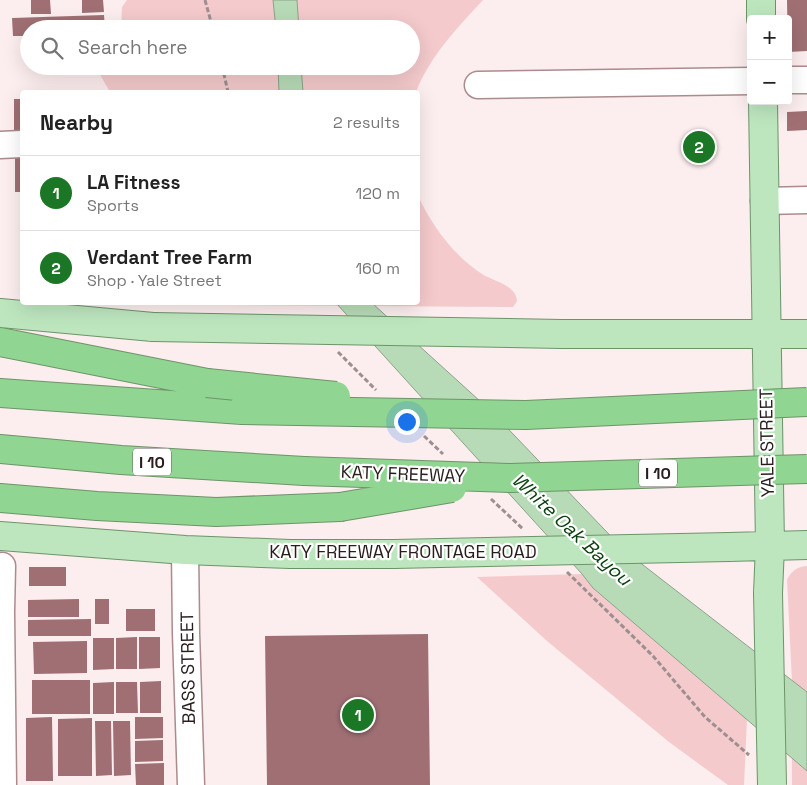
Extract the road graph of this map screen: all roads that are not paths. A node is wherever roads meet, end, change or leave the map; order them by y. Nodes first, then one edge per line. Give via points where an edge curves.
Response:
1 (761, 0) edge
2 (761, 15) edge
3 (792, 80) edge
4 (807, 80) edge
5 (747, 81) edge
6 (478, 85) dead end
7 (763, 105) edge
8 (20, 144) edge
9 (0, 145) edge
10 (807, 200) edge
11 (764, 201) junction
12 (0, 313) edge
13 (807, 334) edge
14 (765, 335) junction
15 (0, 342) edge
16 (0, 393) edge
17 (807, 402) edge
18 (526, 415) junction
19 (0, 449) edge
20 (807, 469) edge
21 (510, 478) junction
22 (0, 498) edge
23 (0, 536) edge
24 (807, 545) edge
25 (770, 546) junction
26 (186, 550) junction
27 (2, 566) dead end
28 (0, 612) edge
29 (3, 785) edge
30 (191, 785) edge
31 (772, 785) edge

1 - 2 main road
3 - 4 street
5 - 6 street
7 - 11 main road, YALE STREET
8 - 9 street
10 - 11 street
11 - 14 main road, YALE STREET
12 - 14 main road, bridge via 153,327
13 - 14 main road
14 - 25 main road, YALE STREET
15 - 18 highway, bridge via 207,383
16 - 18 highway, bridge via 242,410
17 - 18 highway, bridge
19 - 21 highway, KATY FREEWAY / I 10, bridge via 121,460
20 - 21 highway, KATY FREEWAY / I 10, bridge
21 - 22 highway, bridge via 340,506 216,512
23 - 26 main road, KATY FREEWAY FRONTAGE ROAD
24 - 25 main road, KATY FREEWAY FRONTAGE ROAD
25 - 26 main road, KATY FREEWAY FRONTAGE ROAD, bridge via 394,554
25 - 31 main road, YALE STREET, bridge
26 - 30 street, BASS STREET
27 - 28 street
28 - 29 street

